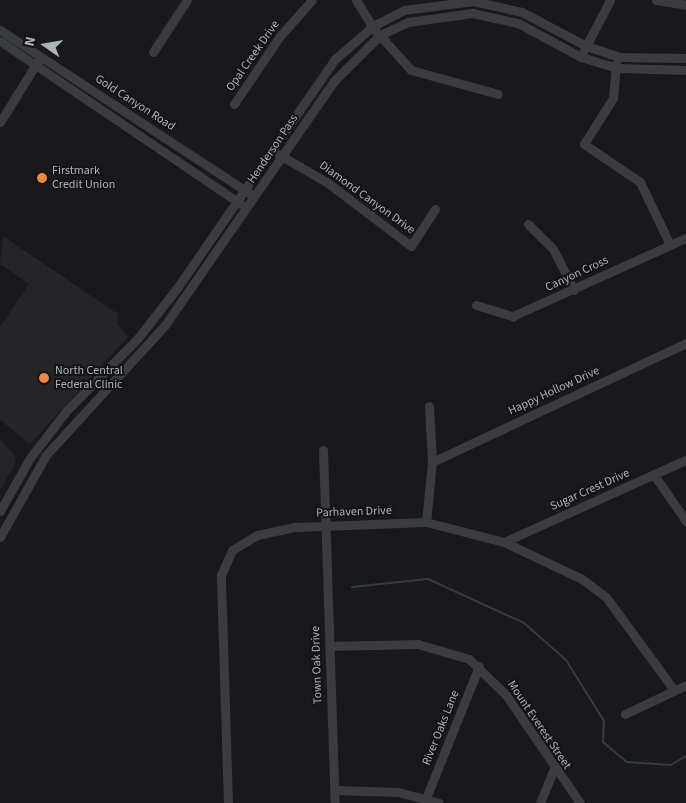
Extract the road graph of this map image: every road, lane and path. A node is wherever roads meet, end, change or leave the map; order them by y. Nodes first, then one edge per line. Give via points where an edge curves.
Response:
1 (187, 0) edge
2 (312, 0) edge
3 (356, 0) edge
4 (610, 0) edge
5 (656, 0) edge
6 (686, 5) edge
7 (372, 26) junction
8 (0, 30) edge
9 (380, 35) junction
10 (0, 41) edge
11 (586, 46) junction
12 (153, 52) dead end
13 (614, 55) junction
14 (41, 56) junction
15 (581, 57) junction
16 (686, 58) edge
17 (36, 65) junction
18 (617, 68) junction
19 (686, 70) edge
20 (498, 94) dead end
21 (234, 104) dead end
22 (0, 122) edge
23 (271, 150) junction
24 (282, 156) junction
25 (244, 190) junction
26 (255, 197) junction
27 (237, 201) junction
28 (248, 208) junction
29 (435, 209) dead end
30 (528, 224) dead end
31 (686, 238) edge
32 (670, 245) junction
33 (574, 290) junction
34 (476, 305) dead end
35 (686, 343) edge
36 (429, 406) dead end
37 (323, 450) dead end
38 (686, 460) edge
39 (432, 462) junction
40 (654, 475) junction
41 (0, 512) edge
42 (686, 521) edge
43 (426, 522) junction
44 (324, 526) junction
45 (0, 537) edge
46 (504, 542) junction
47 (329, 646) junction
48 (479, 666) junction
49 (686, 685) edge
50 (674, 690) junction
51 (625, 714) dead end
52 (554, 769) junction
53 (335, 790) junction
54 (426, 798) junction
55 (228, 803) edge
56 (335, 803) edge
57 (439, 803) edge
58 (540, 803) edge
59 (580, 803) edge

1 - 12 street
2 - 21 street, Opal Creek Drive via 280,36
3 - 7 street
4 - 11 street
5 - 6 street
7 - 9 street
7 - 11 street, Henderson Pass via 404,10 473,1 522,12
7 - 23 street, Henderson Pass via 334,60
8 - 14 street, Gold Canyon Road
9 - 15 street, Henderson Pass via 432,16 479,14 518,23
9 - 20 street via 417,74
9 - 24 street, Henderson Pass via 343,68
10 - 17 street, Gold Canyon Road
11 - 13 street, Henderson Pass
11 - 15 street
13 - 16 street, Henderson Pass via 638,60
13 - 18 street
14 - 17 street
14 - 25 street, Gold Canyon Road
15 - 18 street, Henderson Pass
17 - 22 street
17 - 27 street, Gold Canyon Road
18 - 19 street, Henderson Pass
18 - 32 street via 613,98 584,144 640,182
23 - 24 street, Diamond Canyon Drive
23 - 25 street, Henderson Pass
24 - 26 street, Henderson Pass
24 - 29 street, Diamond Canyon Drive via 328,183 411,246
25 - 26 street, Gold Canyon Road
25 - 27 street, Henderson Pass
26 - 28 street, Henderson Pass
27 - 28 street, Gold Canyon Road
27 - 41 street, Henderson Pass via 156,317 67,410 30,458
28 - 45 street, Henderson Pass via 165,325 46,455
30 - 33 street via 553,249
31 - 32 street, Canyon Cross
32 - 33 street, Canyon Cross
33 - 34 street, Canyon Cross via 513,316
35 - 39 street, Happy Hollow Drive
36 - 39 street
37 - 44 street, Town Oak Drive
38 - 40 street, Sugar Crest Drive
39 - 43 street
40 - 42 street
40 - 46 street, Sugar Crest Drive
43 - 44 street, Parhaven Drive
43 - 46 street, Parhaven Drive
44 - 47 street, Town Oak Drive
44 - 55 street, Parhaven Drive via 258,535 232,550 223,564 220,584
46 - 50 street, Parhaven Drive via 582,579 606,598
47 - 48 street, Mount Everest Street via 418,644 444,649
47 - 53 street, Town Oak Drive
48 - 52 street, Mount Everest Street via 506,695
48 - 54 street, River Oaks Lane
49 - 50 street
50 - 51 street
52 - 58 street
52 - 59 street, Mount Everest Street
53 - 54 street via 384,790
53 - 56 street, Town Oak Drive
54 - 57 street

